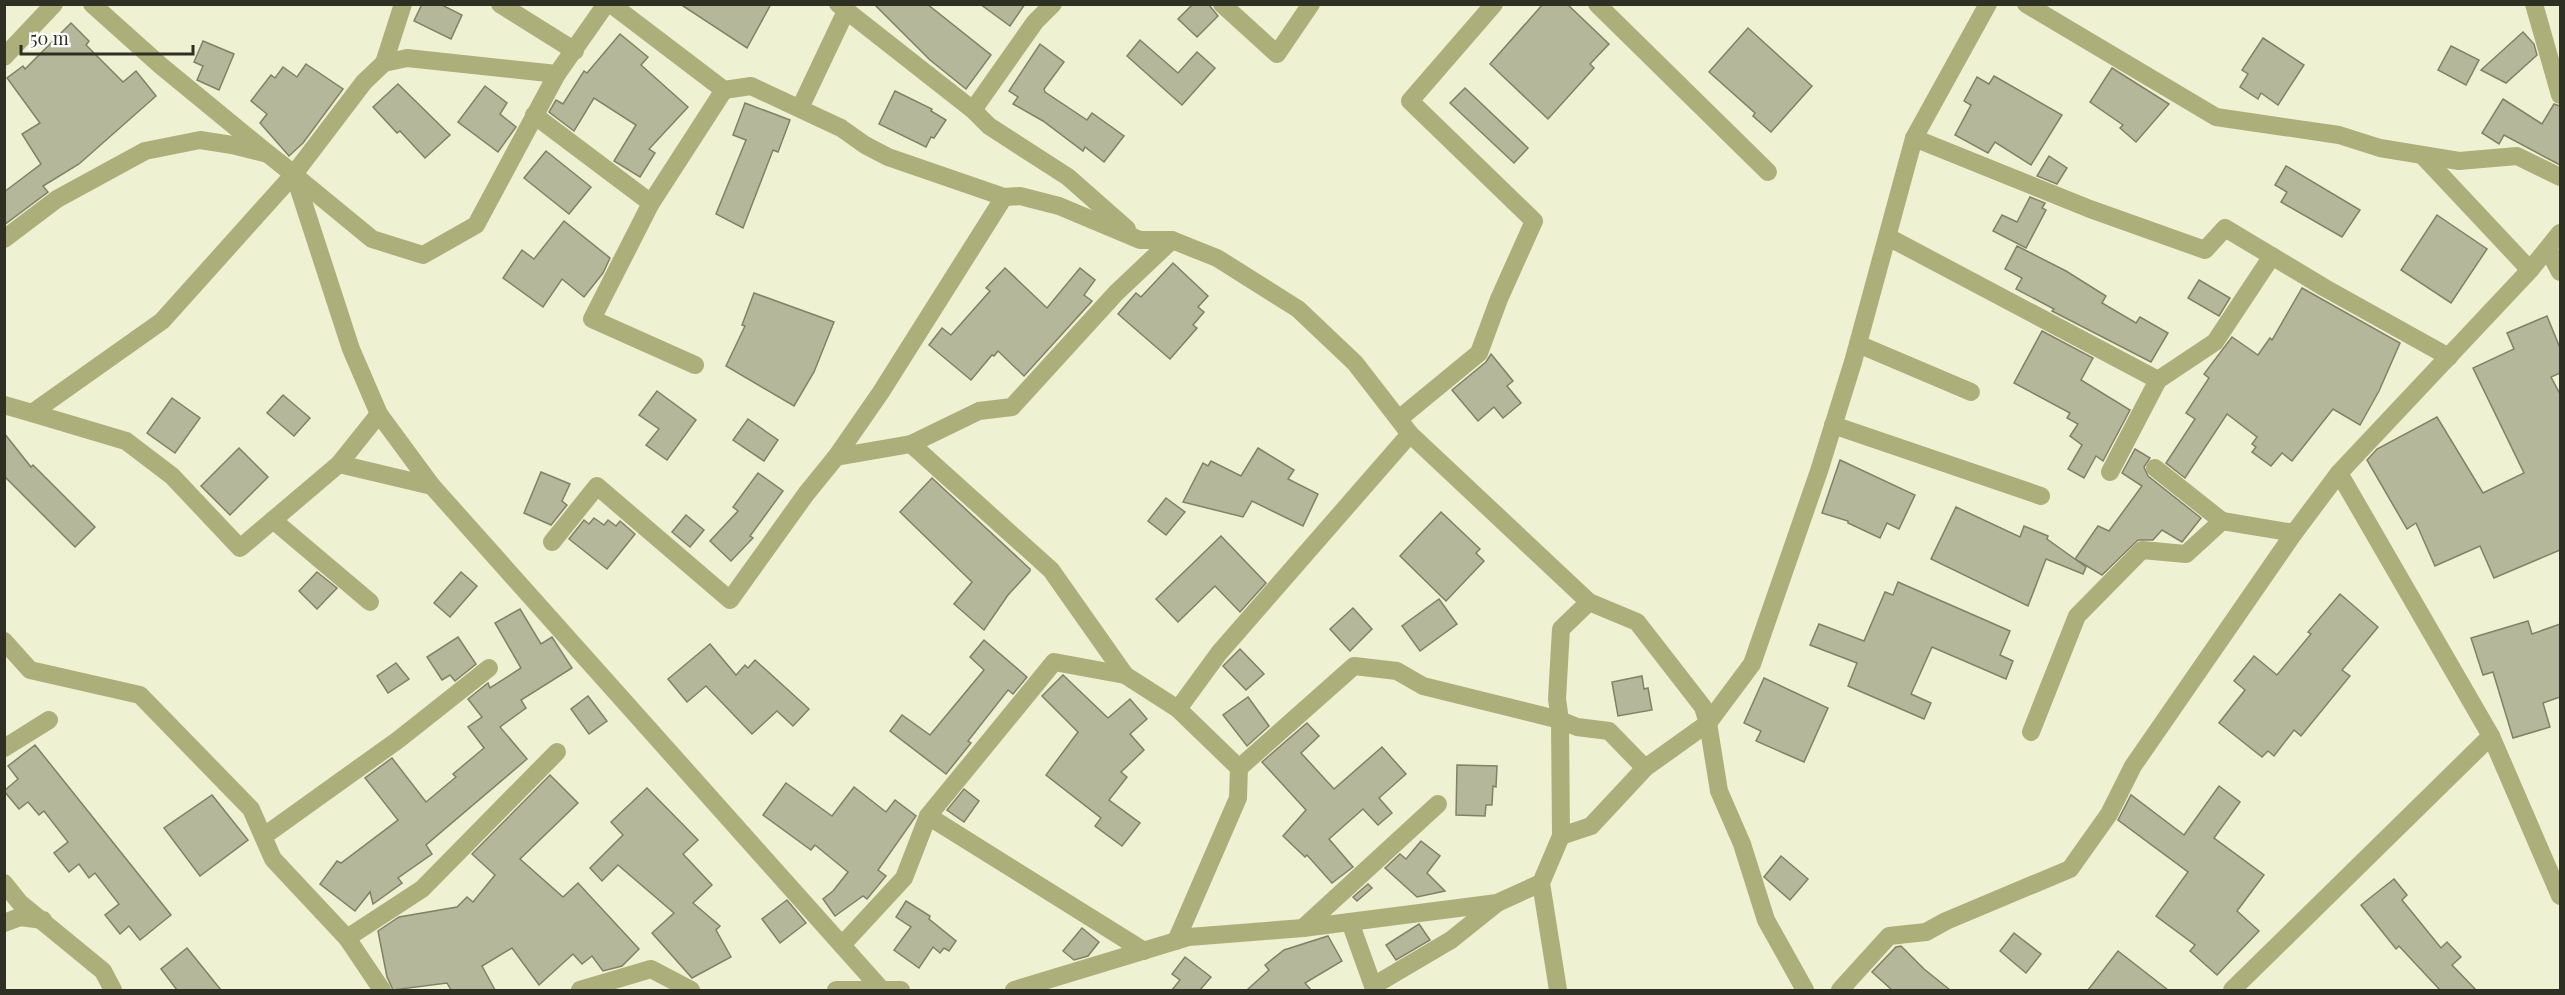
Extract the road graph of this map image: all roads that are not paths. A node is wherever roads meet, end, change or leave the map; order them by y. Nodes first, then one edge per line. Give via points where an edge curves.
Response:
1 (54, 4) edge
2 (92, 4) edge
3 (403, 4) edge
4 (500, 4) edge
5 (606, 4) edge
6 (611, 4) edge
7 (1053, 4) edge
8 (1222, 4) edge
9 (1311, 4) edge
10 (1494, 4) edge
11 (1597, 4) edge
12 (1988, 4) edge
13 (2026, 4) edge
14 (2534, 4) edge
15 (845, 6) edge
16 (575, 51) junction
17 (4, 57) edge
18 (384, 63) junction
19 (557, 74) junction
20 (724, 90) junction
21 (2560, 95) edge
22 (800, 108) junction
23 (973, 110) junction
24 (534, 115) junction
25 (1914, 138) junction
26 (2423, 156) junction
27 (1768, 172) dead end
28 (294, 174) junction
29 (2560, 177) edge
30 (1004, 197) junction
31 (651, 204) junction
32 (2560, 233) edge
33 (1888, 237) junction
34 (4, 238) edge
35 (1140, 240) junction
36 (1172, 240) junction
37 (2548, 249) junction
38 (2272, 256) junction
39 (2530, 270) junction
40 (2560, 272) edge
41 (1858, 344) junction
42 (2449, 357) junction
43 (695, 365) dead end
44 (2158, 380) junction
45 (1971, 392) dead end
46 (4, 405) edge
47 (32, 413) junction
48 (379, 414) junction
49 (1400, 418) junction
50 (1833, 425) junction
51 (1410, 434) junction
52 (911, 444) junction
53 (836, 457) junction
54 (339, 464) junction
55 (2155, 468) dead end
56 (2110, 472) dead end
57 (2339, 473) junction
58 (432, 486) junction
59 (2041, 496) dead end
60 (273, 520) junction
61 (2222, 521) junction
62 (2294, 533) junction
63 (552, 542) dead end
64 (370, 602) dead end
65 (1589, 602) junction
66 (4, 641) edge
67 (489, 668) dead end
68 (1125, 675) junction
69 (1178, 709) junction
70 (49, 720) dead end
71 (1560, 720) junction
72 (1708, 723) junction
73 (2031, 732) dead end
74 (2491, 736) junction
75 (4, 748) edge
76 (557, 752) dead end
77 (1239, 768) junction
78 (1645, 768) junction
79 (1438, 804) dead end
80 (928, 816) junction
81 (264, 836) junction
82 (1561, 836) junction
83 (4, 883) edge
84 (1541, 883) junction
85 (2560, 896) edge
86 (1497, 903) junction
87 (43, 920) junction
88 (1350, 922) junction
89 (4, 923) edge
90 (1303, 928) junction
91 (346, 939) junction
92 (1176, 941) junction
93 (842, 945) junction
94 (1144, 951) junction
95 (1370, 988) edge
96 (881, 989) junction
97 (113, 990) edge
98 (382, 990) edge
99 (580, 990) edge
100 (692, 990) edge
101 (836, 990) edge
102 (902, 990) edge
103 (1014, 990) edge
104 (1558, 990) edge
105 (1805, 990) edge
106 (1840, 990) edge
107 (2232, 990) edge

1 - 17 street
2 - 28 street
3 - 18 street
4 - 16 street
5 - 16 street
6 - 20 street
7 - 23 street via 1035,22
8 - 9 street via 1277,54
10 - 49 street via 1410,101 1534,221 1479,353
11 - 27 street
12 - 25 street
13 - 26 street via 2216,117 2339,135
14 - 21 street
15 - 22 street
15 - 23 street
16 - 19 street
18 - 19 street via 407,58
18 - 28 street via 349,99
19 - 24 street
20 - 22 street via 751,86
20 - 31 street
22 - 30 street via 888,157
23 - 35 street via 988,126 1068,177
24 - 28 street via 476,225 423,255 372,239
24 - 31 street
25 - 33 street
25 - 38 street via 2090,209 2205,250 2225,228
26 - 29 street via 2459,161 2517,156
26 - 39 street
28 - 34 street via 268,154 221,143 200,140 145,151 57,199
28 - 47 street via 162,321
28 - 48 street via 351,349
30 - 35 street via 1020,196 1059,206
30 - 53 street
31 - 43 street via 592,319
32 - 37 street
33 - 41 street
33 - 44 street
35 - 36 street
36 - 49 street via 1217,258 1298,309 1355,363
36 - 52 street via 1116,293 1012,407 979,411
37 - 39 street
37 - 40 street
38 - 42 street
38 - 44 street via 2215,342
39 - 42 street
41 - 45 street
41 - 50 street
42 - 57 street
44 - 56 street
46 - 47 street
47 - 60 street via 126,441 172,476 240,548
48 - 54 street
48 - 58 street
49 - 51 street
50 - 59 street
50 - 72 street via 1752,664
51 - 65 street
51 - 69 street via 1220,653
52 - 53 street
52 - 68 street via 1051,570
53 - 63 street via 730,600 597,486
54 - 58 street
54 - 60 street
55 - 61 street
57 - 62 street
57 - 74 street
58 - 93 street
60 - 64 street
61 - 62 street
61 - 73 street via 2186,554 2142,550 2077,616
62 - 106 street via 2133,766 2109,814 2070,869 1926,932 1889,936
65 - 71 street via 1561,629 1557,699
65 - 72 street via 1636,622 1703,707
66 - 81 street via 30,670 140,695 251,809
67 - 81 street via 399,740
68 - 69 street
68 - 80 street via 1054,662
69 - 77 street
70 - 75 street
71 - 77 street via 1423,686 1397,671 1354,666
71 - 78 street via 1577,727 1609,731
71 - 82 street
72 - 78 street
72 - 105 street via 1719,791 1742,844 1766,920
74 - 85 street
74 - 107 street
76 - 91 street via 422,889
77 - 92 street via 1238,798
78 - 82 street via 1591,826
79 - 90 street
80 - 93 street via 904,878
80 - 94 street
81 - 91 street via 273,859
82 - 84 street
83 - 87 street via 20,903
84 - 86 street
84 - 104 street
86 - 88 street
86 - 95 street via 1451,940
87 - 89 street via 20,917
87 - 97 street via 103,971
88 - 90 street
88 - 95 street
90 - 92 street
91 - 98 street
92 - 94 street
93 - 96 street
94 - 103 street
96 - 101 street
96 - 102 street
99 - 100 street via 651,969

